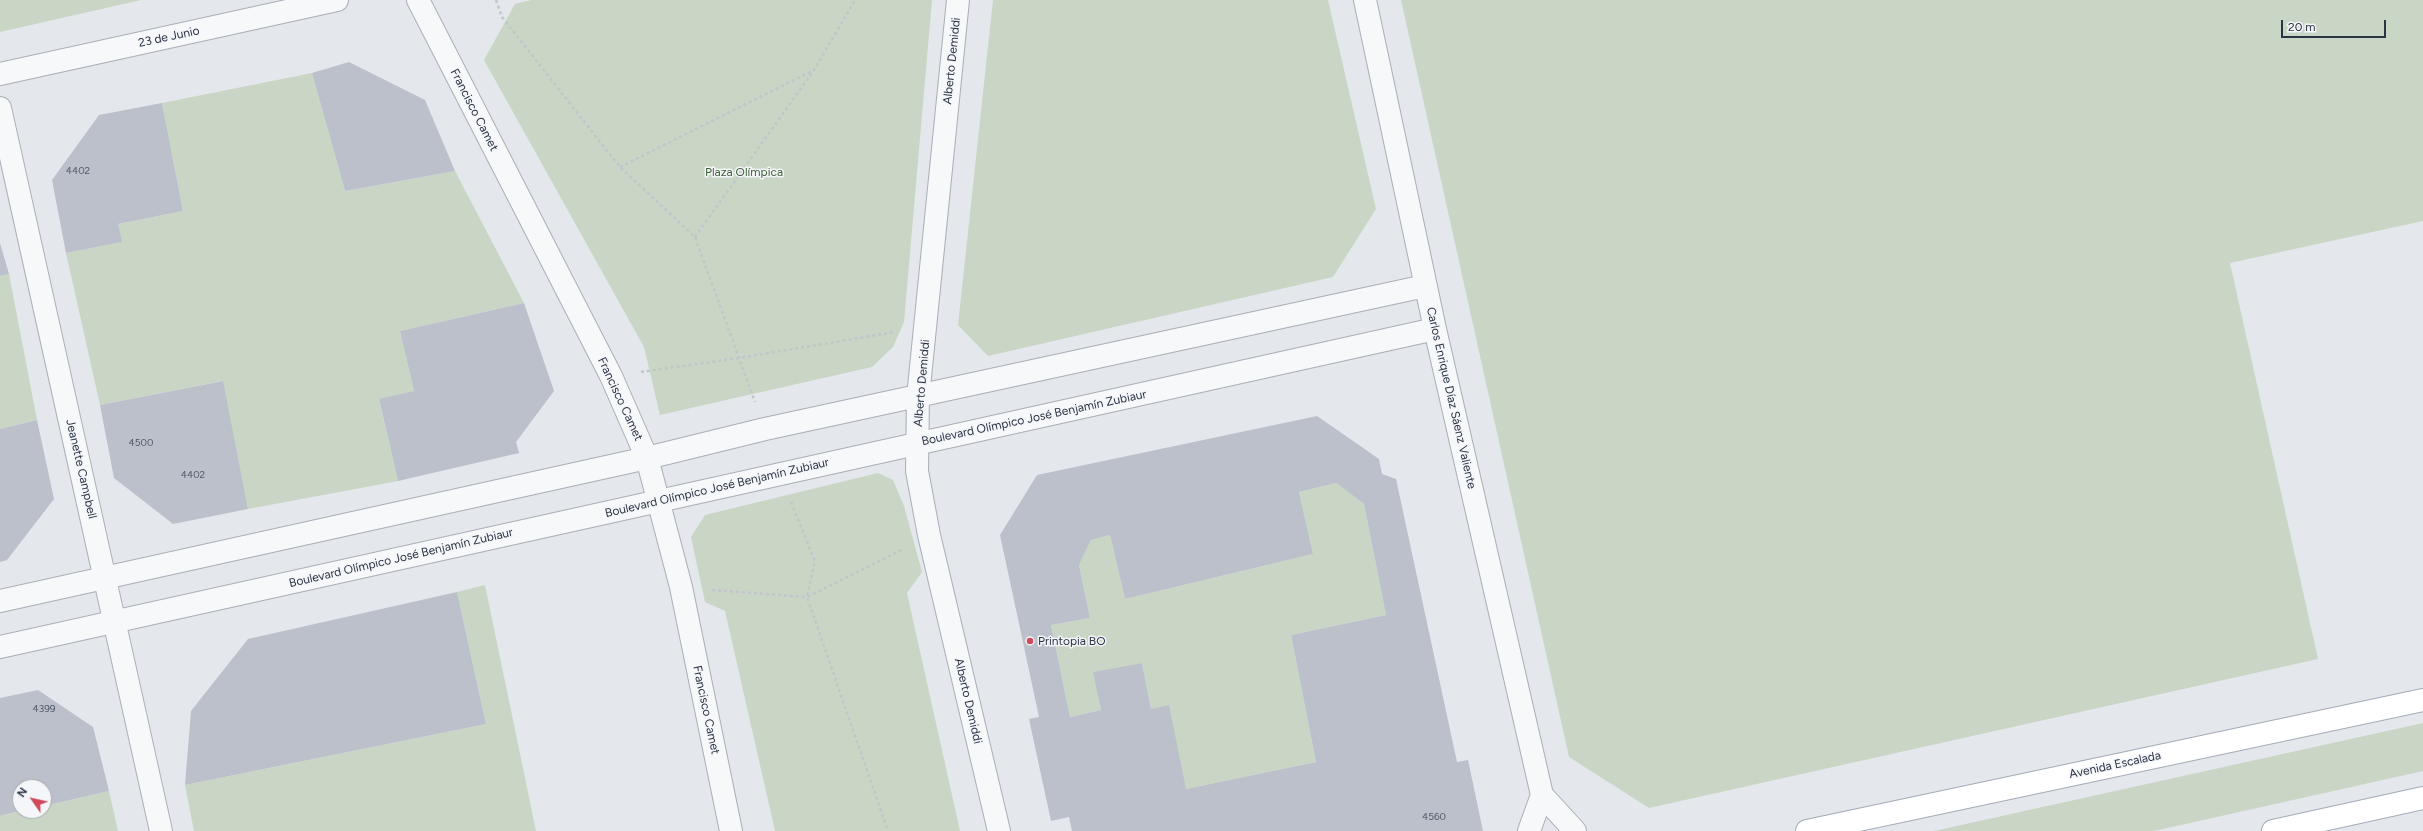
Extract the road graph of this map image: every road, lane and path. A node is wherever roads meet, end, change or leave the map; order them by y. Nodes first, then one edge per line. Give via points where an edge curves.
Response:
1 (337, 0) edge
2 (418, 0) edge
3 (496, 0) edge
4 (855, 0) edge
5 (958, 0) edge
6 (1365, 0) edge
7 (814, 70) junction
8 (0, 74) edge
9 (0, 108) edge
10 (620, 167) junction
11 (695, 237) junction
12 (1425, 286) junction
13 (926, 327) junction
14 (1435, 329) junction
15 (739, 358) junction
16 (611, 376) junction
17 (918, 397) junction
18 (765, 429) junction
19 (918, 444) junction
20 (647, 458) junction
21 (778, 474) junction
22 (658, 501) junction
23 (929, 535) junction
24 (105, 578) junction
25 (681, 588) junction
26 (808, 597) junction
27 (0, 601) edge
28 (115, 621) junction
29 (0, 647) edge
30 (2423, 700) edge
31 (1542, 795) junction
32 (2423, 798) edge
33 (161, 831) edge
34 (731, 831) edge
35 (888, 831) edge
36 (999, 831) edge
37 (1530, 831) edge
38 (1575, 831) edge
39 (1807, 831) edge
40 (2273, 831) edge

1 - 8 street, 23 de Junio
2 - 16 street, Francisco Camet
3 - 10 path via 502,17
4 - 7 path
5 - 13 street, Alberto Demiddi
6 - 12 street, Carlos Enrique Díaz Sáenz Valiente
7 - 10 path
7 - 11 path
9 - 24 street, Jeanette Campbell
10 - 11 path
11 - 15 path
12 - 14 street, Carlos Enrique Díaz Sáenz Valiente
12 - 17 street
13 - 15 path
13 - 17 street, Alberto Demiddi
14 - 19 street, Boulevard Olímpico José Benjamín Zubiaur
14 - 31 street, Carlos Enrique Díaz Sáenz Valiente
15 - 16 path
15 - 18 path
16 - 20 street, Francisco Camet
17 - 18 street
17 - 19 street, Alberto Demiddi
18 - 20 street
19 - 21 street, Boulevard Olímpico José Benjamín Zubiaur
19 - 23 street, Alberto Demiddi via 917,471
20 - 22 street, Francisco Camet
20 - 24 street
21 - 22 street, Boulevard Olímpico José Benjamín Zubiaur
21 - 26 path via 815,561
22 - 25 street, Francisco Camet
22 - 28 street, Boulevard Olímpico José Benjamín Zubiaur
23 - 26 path
23 - 36 street, Alberto Demiddi
24 - 27 street
24 - 28 street, Jeanette Campbell
25 - 26 path
25 - 34 street, Francisco Camet
26 - 35 path
28 - 29 street, Boulevard Olímpico José Benjamín Zubiaur
28 - 33 street, Jeanette Campbell
30 - 39 main road, Avenida Escalada
31 - 37 street
31 - 38 street, Carlos Enrique Díaz Sáenz Valiente
32 - 40 main road

